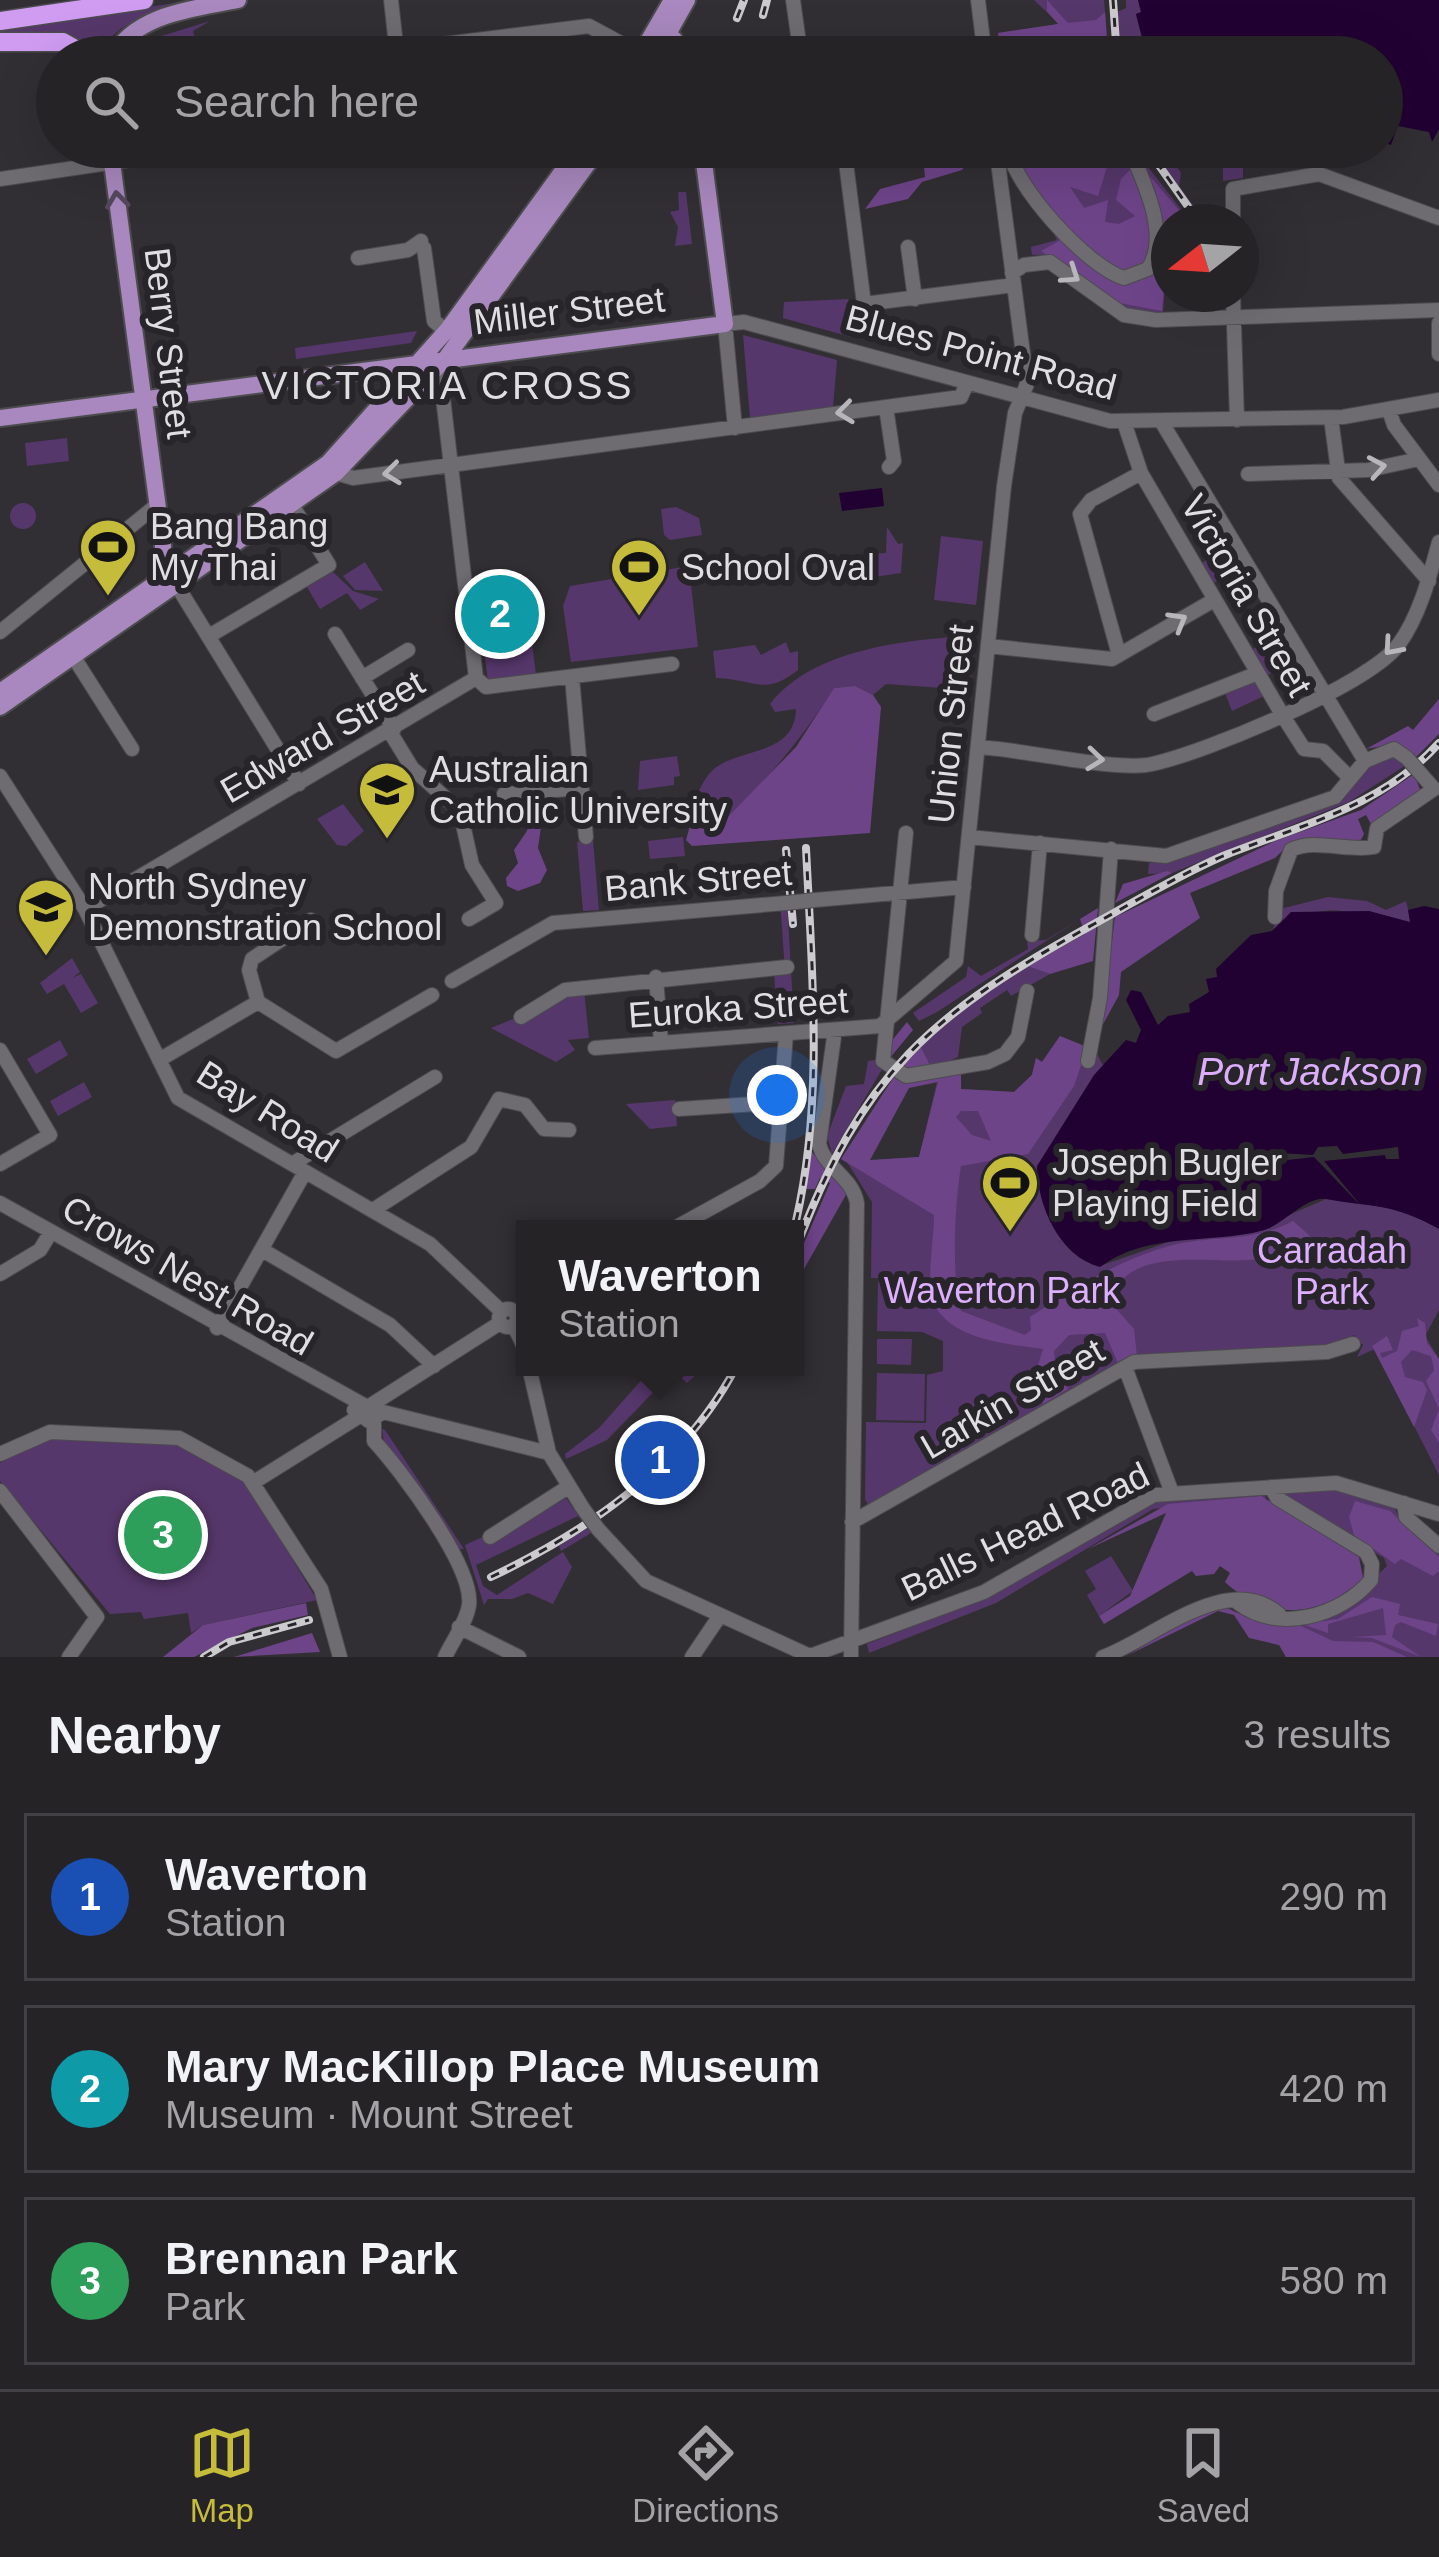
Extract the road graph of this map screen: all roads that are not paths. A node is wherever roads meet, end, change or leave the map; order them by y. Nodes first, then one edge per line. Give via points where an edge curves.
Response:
1 (79, 0) edge
2 (144, 0) edge
3 (238, 0) edge
4 (672, 0) edge
5 (691, 0) edge
6 (794, 0) edge
7 (978, 0) edge
8 (390, 2) edge
9 (0, 11) edge
10 (0, 21) edge
11 (128, 36) edge
12 (395, 36) edge
13 (519, 36) edge
14 (614, 36) edge
15 (662, 36) edge
16 (668, 36) edge
17 (668, 36) edge
18 (798, 36) edge
19 (982, 36) edge
20 (0, 42) edge
21 (36, 42) edge
22 (50, 168) edge
23 (113, 168) edge
24 (564, 168) edge
25 (584, 168) edge
26 (705, 168) edge
27 (847, 168) edge
28 (999, 168) edge
29 (1011, 168) edge
30 (1137, 168) edge
31 (0, 175) edge
32 (1233, 204) edge
33 (1439, 218) edge
34 (908, 247) dead end
35 (358, 258) dead end
36 (1013, 279) junction
37 (915, 298) junction
38 (1439, 310) edge
39 (1234, 312) edge
40 (1234, 317) junction
41 (473, 318) junction
42 (1439, 323) edge
43 (725, 324) junction
44 (440, 326) dead end
45 (1438, 340) edge
46 (490, 353) junction
47 (1439, 354) edge
48 (446, 358) junction
49 (421, 362) junction
50 (967, 383) junction
51 (142, 399) junction
52 (1021, 399) junction
53 (1439, 400) edge
54 (886, 407) junction
55 (1389, 410) junction
56 (0, 418) edge
57 (1331, 418) junction
58 (1237, 420) junction
59 (1161, 421) junction
60 (1124, 422) junction
61 (735, 428) junction
62 (1419, 459) junction
63 (450, 466) junction
64 (889, 467) dead end
65 (1335, 470) junction
66 (336, 473) junction
67 (1141, 473) junction
68 (1248, 474) dead end
69 (1439, 484) edge
70 (157, 505) junction
71 (292, 505) junction
72 (1439, 542) edge
73 (163, 547) junction
74 (177, 577) junction
75 (1429, 580) junction
76 (150, 589) junction
77 (1214, 600) junction
78 (0, 632) edge
79 (335, 634) dead end
80 (209, 636) junction
81 (988, 646) junction
82 (408, 650) dead end
83 (1119, 655) junction
84 (73, 656) junction
85 (672, 664) dead end
86 (1258, 673) junction
87 (572, 677) junction
88 (362, 678) junction
89 (476, 678) junction
90 (0, 692) edge
91 (1323, 695) junction
92 (0, 707) edge
93 (1154, 714) dead end
94 (1282, 716) junction
95 (392, 731) junction
96 (978, 747) junction
97 (132, 749) dead end
98 (1365, 760) junction
99 (1346, 774) dead end
100 (0, 776) edge
101 (299, 784) junction
102 (1437, 787) edge
103 (582, 788) junction
104 (504, 794) dead end
105 (906, 833) dead end
106 (586, 837) dead end
107 (969, 837) junction
108 (1040, 843) junction
109 (1112, 849) junction
110 (964, 886) junction
111 (899, 892) junction
112 (85, 909) junction
113 (1275, 917) dead end
114 (469, 919) dead end
115 (311, 920) dead end
116 (1033, 935) dead end
117 (787, 967) dead end
118 (656, 977) junction
119 (452, 981) dead end
120 (1027, 991) dead end
121 (432, 995) dead end
122 (258, 1002) junction
123 (521, 1017) dead end
124 (884, 1025) junction
125 (835, 1030) junction
126 (786, 1034) junction
127 (661, 1043) junction
128 (596, 1048) dead end
129 (0, 1050) edge
130 (159, 1060) junction
131 (1088, 1060) dead end
132 (435, 1077) dead end
133 (785, 1102) junction
134 (680, 1108) dead end
135 (569, 1130) dead end
136 (0, 1164) edge
137 (298, 1168) junction
138 (0, 1203) edge
139 (373, 1210) junction
140 (689, 1220) edge
141 (51, 1232) junction
142 (264, 1251) junction
143 (0, 1274) edge
144 (511, 1316) edge
145 (217, 1328) junction
146 (1353, 1344) dead end
147 (434, 1366) junction
148 (1125, 1367) junction
149 (531, 1376) edge
150 (366, 1411) junction
151 (0, 1454) edge
152 (548, 1454) junction
153 (254, 1482) junction
154 (568, 1487) junction
155 (1271, 1487) junction
156 (0, 1491) edge
157 (1172, 1493) junction
158 (1404, 1504) junction
159 (1439, 1514) edge
160 (852, 1522) junction
161 (490, 1537) dead end
162 (1439, 1546) edge
163 (719, 1617) junction
164 (459, 1627) junction
165 (851, 1650) edge
166 (823, 1655) edge
167 (69, 1657) edge
168 (340, 1657) edge
169 (445, 1657) edge
170 (519, 1657) edge
171 (692, 1657) edge
172 (1103, 1657) edge

1 - 9 highway
2 - 10 highway
3 - 11 main road
4 - 15 main road
5 - 16 main road
5 - 17 main road
6 - 18 street
7 - 19 street
8 - 12 street
13 - 14 street via 590,26
20 - 21 highway
22 - 31 street
51 -> 23 main road, Berry Street
24 - 49 main road
25 - 41 main road
26 - 43 main road
27 - 37 street via 864,304
28 - 36 street, Union Street
29 - 30 street via 1082,253 1124,278 1148,269 1156,253
32 - 33 street via 1233,189 1319,174
34 - 37 street
35 - 44 street via 423,245
36 - 37 street
36 -> 40 street via 1024,265 1050,262 1124,315
36 - 52 street, Union Street via 1027,384
38 - 40 street
39 - 40 street
40 - 58 street
41 - 46 main road via 473,340
41 - 48 main road
42 - 45 street
43 - 46 main road, Miller Street
43 - 50 street, Blues Point Road via 773,328
43 - 61 street
45 - 47 street
46 - 48 main road, Miller Street
48 - 49 main road, Miller Street
48 - 63 street via 440,374
48 - 66 main road
49 - 51 main road, Miller Street
49 - 74 main road via 328,463
50 - 52 street, Blues Point Road
50 - 54 street via 962,397
51 - 56 main road, Miller Street
51 - 70 main road, Berry Street
52 - 60 street, Blues Point Road
52 - 81 street, Union Street
53 - 55 street, Blues Point Road
54 -> 61 street
54 - 64 street
55 - 57 street, Blues Point Road
55 - 62 street
57 - 58 street, Blues Point Road
57 - 65 street
58 - 59 street, Blues Point Road
59 - 60 street, Blues Point Road
59 - 91 street
60 - 67 street, Victoria Street
61 - 63 street
65 -> 62 street
62 - 69 street
63 -> 66 street
63 - 89 street
65 - 68 street
65 - 75 street
66 - 71 main road
67 - 77 street, Victoria Street
67 - 83 street via 1083,506 1080,518
70 - 73 main road, Berry Street
70 - 78 street
71 - 74 main road
71 - 80 street via 329,565
72 - 75 street
73 - 74 main road, Berry Street
73 - 76 main road, Berry Street via 163,570
74 - 76 main road
74 - 80 street, Berry Street
74 - 84 main road
75 -> 91 street via 1399,645
76 - 90 main road
83 -> 77 street
77 - 86 street, Victoria Street
79 - 88 street
80 - 101 street, Berry Street
81 - 83 street
81 - 96 street, Union Street
82 - 88 street
84 - 92 main road
84 - 97 street
85 - 87 street, Edward Street
86 - 93 street
86 - 94 street, Victoria Street
87 - 89 street, Edward Street via 486,687
87 - 103 street
88 - 95 street
89 - 95 street, Edward Street
91 - 94 street
91 - 98 street
96 -> 94 street via 1149,766
94 - 99 street, Victoria Street via 1304,749 1323,751
95 - 101 street, Edward Street
95 - 114 street via 412,768 460,811 472,865 496,903
96 - 107 street, Union Street
98 - 102 street, bridge via 1390,749
98 - 109 street via 1331,798 1166,856
100 - 112 street, Bay Road
101 - 112 street, Edward Street
102 - 113 street via 1377,828 1374,847 1291,850
103 - 104 street
103 - 106 street
105 - 111 street
107 - 108 street
107 - 110 street, Union Street
108 - 109 street
108 - 116 street
109 - 131 street
110 - 111 street, Bank Street
110 - 124 street, Union Street via 956,961
111 - 119 street, Bank Street, bridge via 553,923
111 - 124 street
112 - 130 street, Bay Road
115 - 122 street via 252,959
117 - 118 street
118 - 123 street via 565,990
118 - 127 street
120 - 124 street via 1018,1037 988,1062 902,1076 882,1058
121 - 122 street via 336,1052
122 - 130 street
124 - 125 street, Euroka Street
125 - 126 street, Euroka Street
125 - 160 street via 819,1144 857,1203
126 - 127 street, Euroka Street
126 - 133 street
127 - 128 street, Euroka Street
129 - 136 street via 50,1135
130 - 137 street, Bay Road via 183,1102
132 - 137 street
133 - 134 street
133 - 140 street via 770,1174
135 - 139 street via 544,1129 525,1105 499,1099 471,1147
137 - 139 street, Bay Road
137 - 142 street
138 - 141 street, Crows Nest Road
139 - 144 street, Bay Road via 430,1244
141 - 143 street via 40,1250
141 - 145 street, Crows Nest Road
142 - 145 street
142 - 147 street via 391,1325
144 - 147 street
145 - 150 street, Crows Nest Road
146 - 148 street, Larkin Street
147 - 150 street
148 - 157 street
148 - 160 street, Larkin Street
149 - 152 street
150 - 152 street, Crows Nest Road
150 - 153 street
150 - 164 street via 379,1445 452,1551 469,1604
151 - 153 street via 50,1432 179,1438
152 - 154 street
153 - 168 street via 321,1589
154 - 161 street
154 - 163 street, bridge via 638,1576
155 - 157 street, Balls Head Road
155 - 158 street, Balls Head Road via 1344,1484
155 - 172 street via 1366,1552 1371,1580 1333,1612 1197,1606
156 - 167 street via 90,1608 96,1625
157 - 165 street, Balls Head Road via 1142,1500 984,1592
158 - 159 street, Balls Head Road
158 - 162 street via 1409,1520
160 - 165 street
163 - 166 street via 796,1653
163 - 171 street
164 - 169 street
164 - 170 street
165 - 166 street

